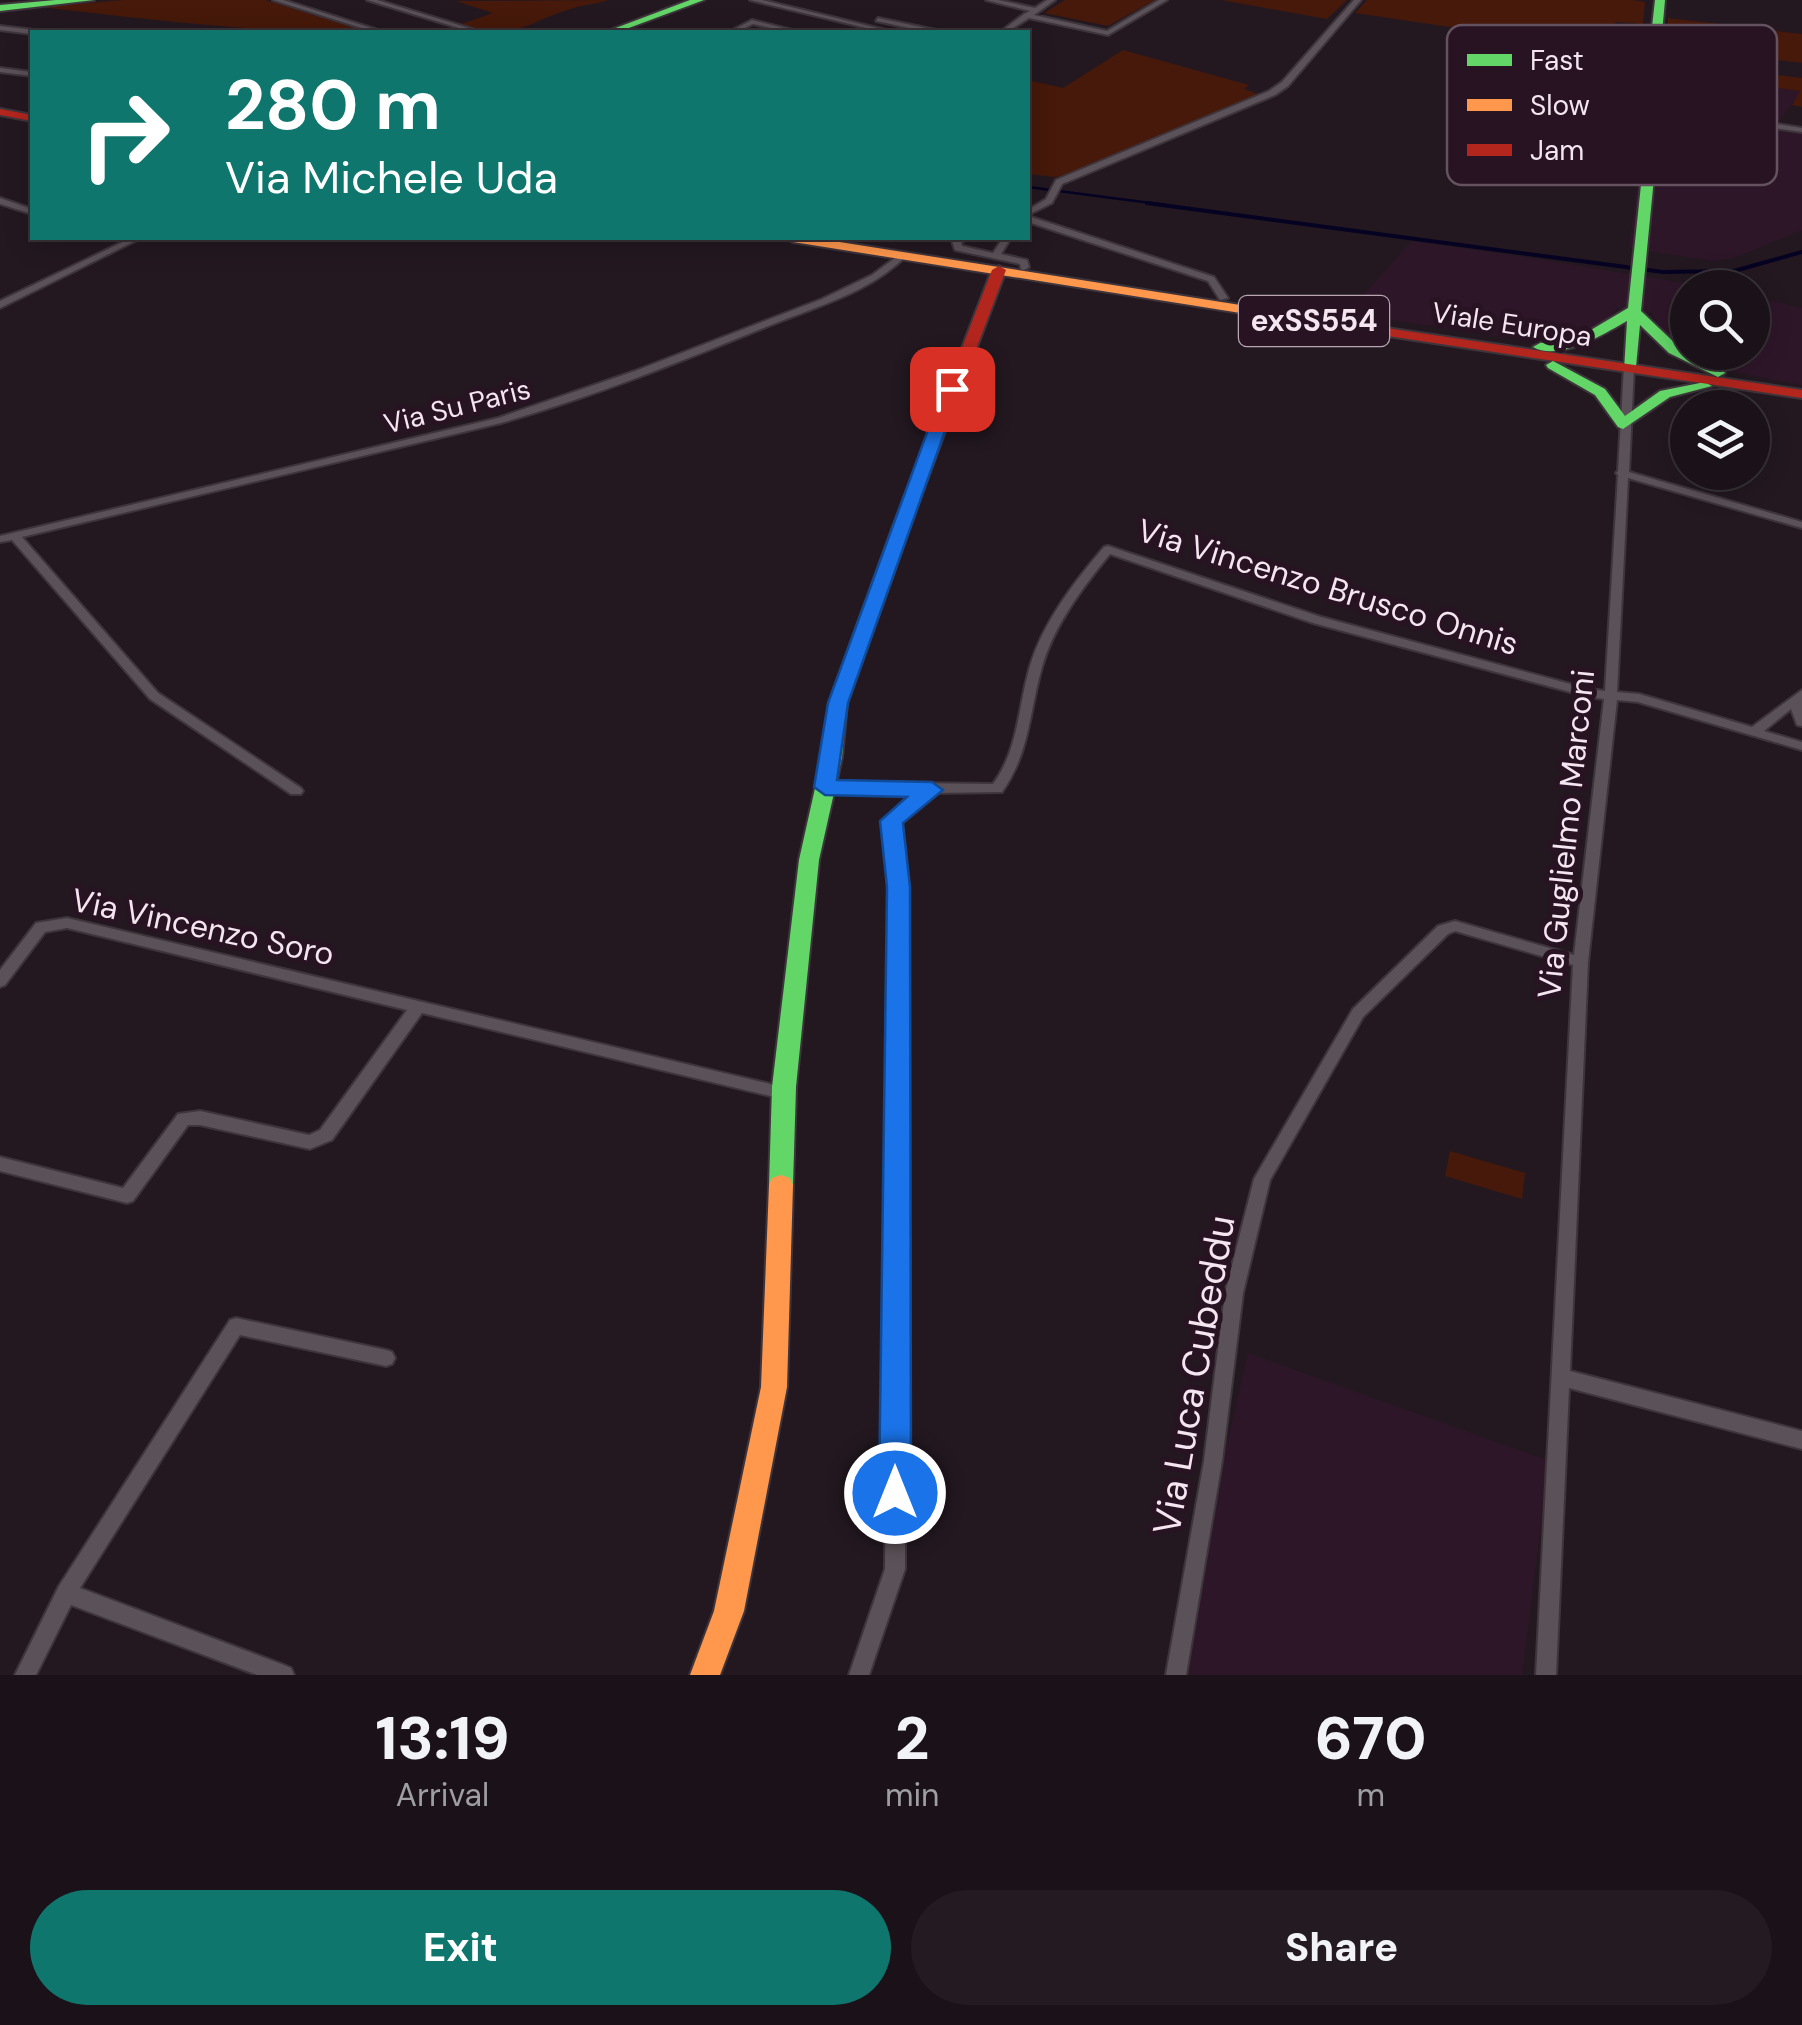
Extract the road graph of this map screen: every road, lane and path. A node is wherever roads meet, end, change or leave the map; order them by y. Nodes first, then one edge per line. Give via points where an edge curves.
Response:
1 (88, 0) edge
2 (276, 0) edge
3 (370, 0) edge
4 (699, 0) edge
5 (753, 0) edge
6 (989, 0) edge
7 (1052, 0) edge
8 (1164, 0) edge
9 (1358, 0) edge
10 (1660, 0) edge
11 (7, 9) edge
12 (1035, 10) junction
13 (1026, 15) junction
14 (1658, 25) edge
15 (854, 26) junction
16 (0, 28) edge
17 (374, 30) edge
18 (471, 30) edge
19 (617, 30) edge
20 (737, 30) edge
21 (786, 30) edge
22 (845, 30) edge
23 (878, 30) edge
24 (926, 30) edge
25 (1006, 30) edge
26 (30, 32) edge
27 (0, 70) edge
28 (30, 74) edge
29 (0, 110) edge
30 (30, 114) edge
31 (1777, 126) edge
32 (1802, 130) edge
33 (1646, 185) edge
34 (0, 202) edge
35 (30, 211) edge
36 (1030, 214) edge
37 (1030, 217) edge
38 (113, 240) edge
39 (133, 240) edge
40 (806, 240) edge
41 (850, 240) edge
42 (960, 240) edge
43 (1006, 240) edge
44 (126, 244) junction
45 (903, 255) junction
46 (997, 263) junction
47 (1024, 267) junction
48 (1223, 298) junction
49 (0, 304) edge
50 (1633, 311) junction
51 (1527, 351) junction
52 (1629, 366) junction
53 (1744, 385) junction
54 (1802, 394) edge
55 (1623, 424) junction
56 (1620, 473) junction
57 (1802, 524) edge
58 (16, 536) junction
59 (0, 539) edge
60 (1612, 694) junction
61 (1798, 697) edge
62 (1802, 722) edge
63 (1754, 732) junction
64 (1802, 746) edge
65 (825, 787) junction
66 (932, 790) junction
67 (296, 791) dead end
68 (1581, 962) junction
69 (0, 981) edge
70 (418, 1006) junction
71 (784, 1092) junction
72 (0, 1164) edge
73 (386, 1358) dead end
74 (1559, 1377) junction
75 (1802, 1440) edge
76 (66, 1593) junction
77 (25, 1675) edge
78 (284, 1675) edge
79 (705, 1675) edge
80 (859, 1675) edge
81 (1176, 1675) edge
82 (1546, 1675) edge

1 - 11 main road
2 - 17 street
3 - 18 street
4 - 19 main road
5 - 15 street
6 - 12 street
7 - 12 street
8 - 13 street via 1108,33
9 - 36 street via 1272,93 1058,185
10 - 14 main road, Via Guglielmo Marconi
12 - 13 street
13 - 25 street
15 - 22 street
15 - 23 street
15 - 24 street via 870,19
16 - 26 street
20 - 21 street via 752,22
27 - 28 street
29 - 30 main road
31 - 32 street
33 - 50 main road, Via Guglielmo Marconi
34 - 35 street
37 - 48 street via 1212,280
38 - 44 street
39 - 44 street
40 - 45 main road, Viale Europa / exSS554
41 - 47 main road, Viale Europa / exSS554
42 - 46 street via 958,248
43 - 46 street
44 - 49 street
45 - 46 main road, Viale Europa / exSS554
45 - 58 street, Via Su Paris via 840,294 582,396
46 - 47 street
46 - 51 main road, Viale Europa / exSS554
46 - 65 main road via 838,703
47 - 48 main road, Viale Europa / exSS554
48 - 51 main road, Viale Europa / exSS554
50 - 51 main road via 1583,342
50 - 52 main road, Via Guglielmo Marconi
50 - 53 main road via 1674,350
51 - 52 main road, Viale Europa / exSS554
51 - 55 main road via 1583,380 1610,402
52 - 53 main road, Viale Europa / exSS554
52 - 55 street, Via Guglielmo Marconi
53 - 54 main road, Viale Europa / exSS554
53 - 55 main road via 1677,389
55 - 56 street, Via Guglielmo Marconi
56 - 57 street
56 - 60 street, Via Guglielmo Marconi
58 - 59 street, Via Su Paris
58 - 67 street via 154,696
60 - 63 street
60 - 66 street, Via Vincenzo Brusco Onnis via 1588,694 1317,620 1108,549 1042,648 1013,767 1003,782 982,791
60 - 68 street, Via Guglielmo Marconi
61 - 62 street
61 - 63 street
63 - 64 street
65 - 66 street, Via Vincenzo Brusco Onnis
65 - 71 main road via 809,860
66 - 80 street via 891,821 899,887 894,1569
68 - 74 street, Via Guglielmo Marconi
68 - 81 street, Via Luca Cubeddu via 1455,926 1443,930 1358,1013 1281,1146 1262,1180 1234,1292
69 - 70 street, Via Vincenzo Soro via 42,928 67,923
70 - 71 street, Via Vincenzo Soro
70 - 72 street via 326,1135 310,1142 184,1120 127,1196
71 - 79 main road via 774,1388 729,1611
73 - 76 street via 236,1326
74 - 75 street
74 - 82 street, Via Guglielmo Marconi
76 - 77 street
76 - 78 street

